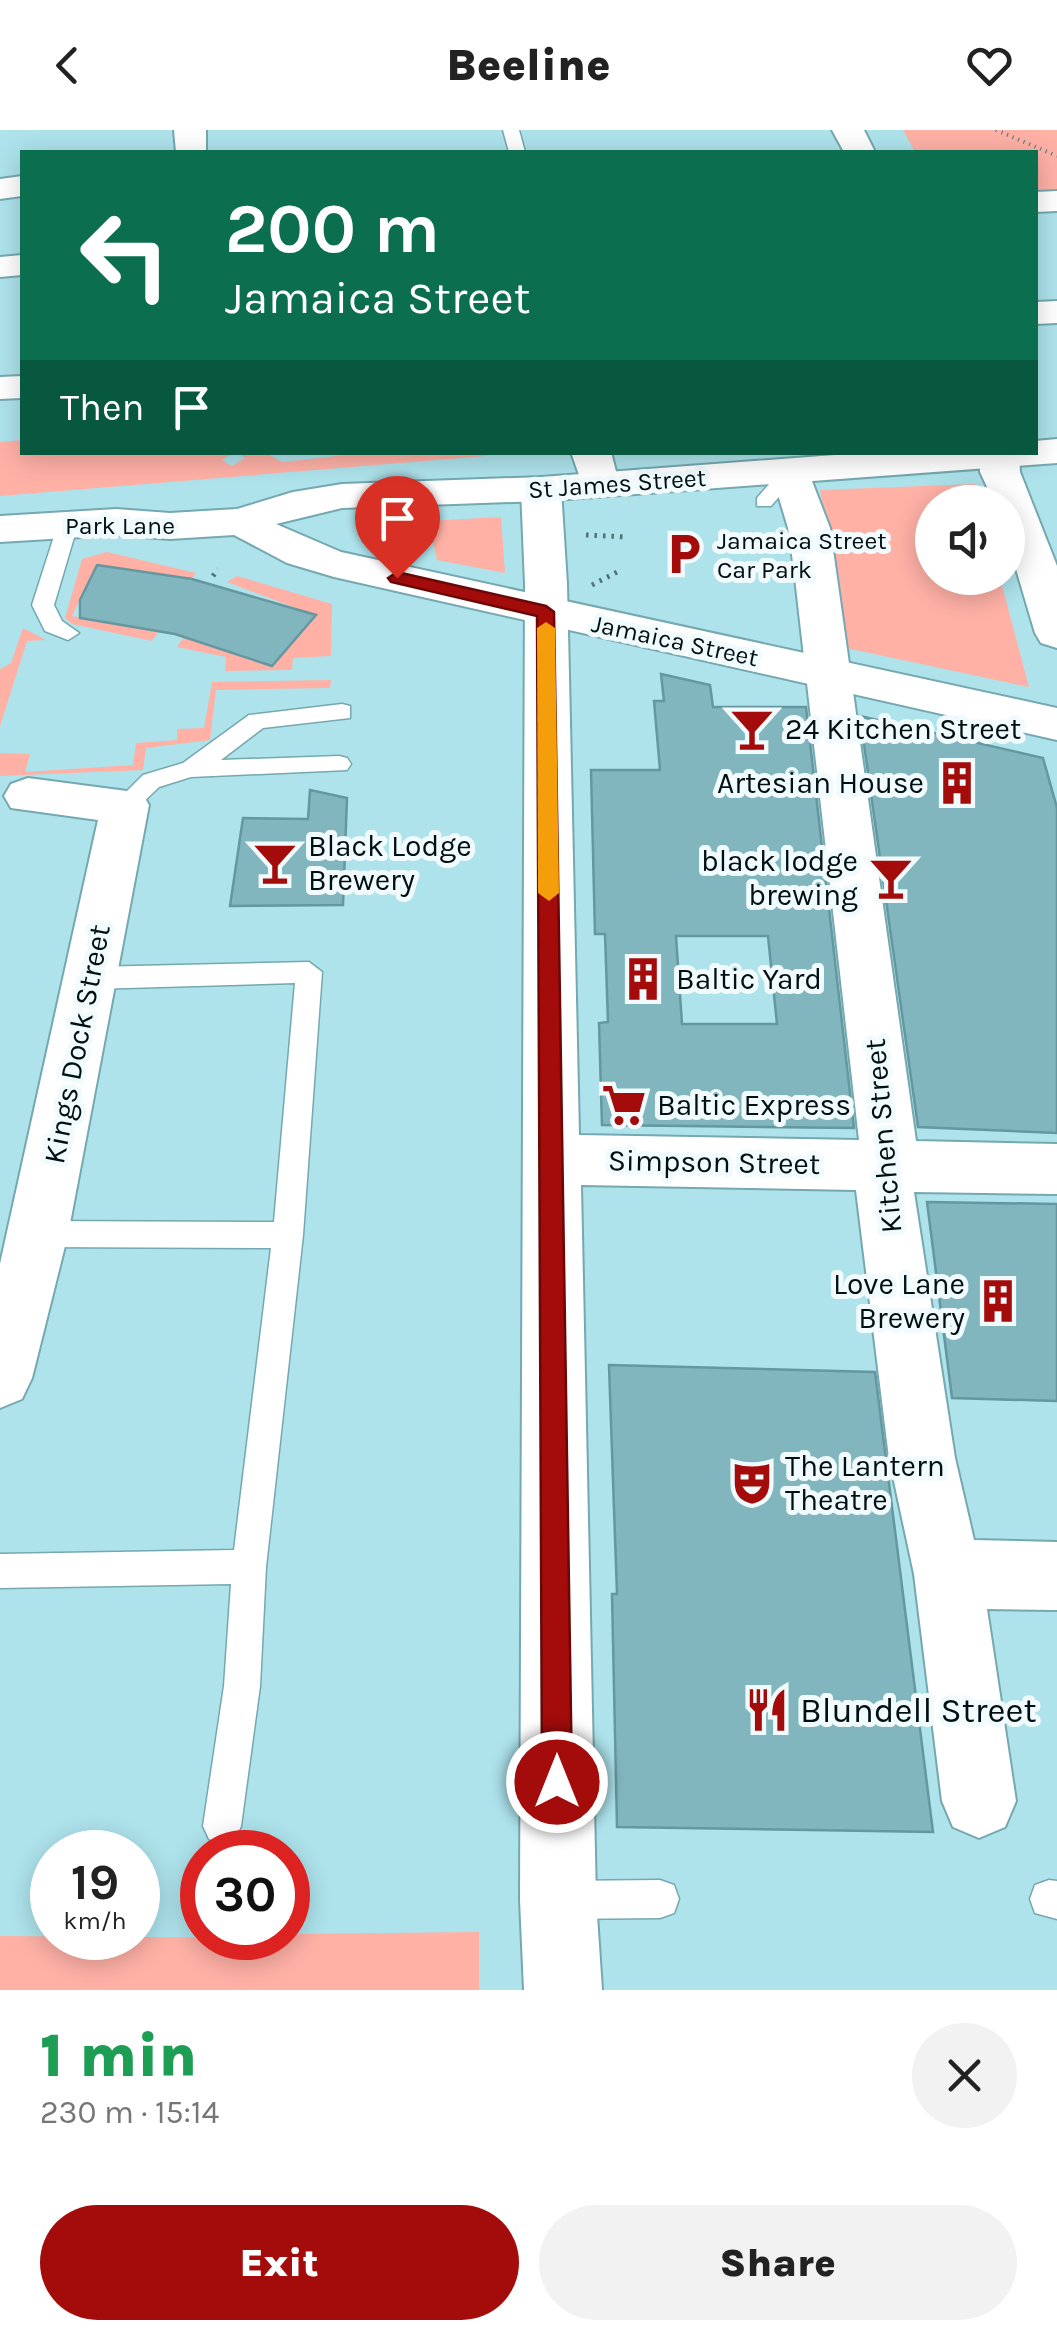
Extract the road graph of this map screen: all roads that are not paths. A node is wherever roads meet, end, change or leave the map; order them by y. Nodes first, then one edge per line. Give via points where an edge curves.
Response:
1 (992, 455) edge
2 (999, 455) edge
3 (595, 468) edge
4 (778, 487) junction
5 (541, 489) junction
6 (241, 522) junction
7 (68, 524) junction
8 (0, 529) edge
9 (546, 612) junction
10 (68, 633) dead end
11 (1057, 633) edge
12 (829, 674) junction
13 (342, 712) dead end
14 (1057, 724) edge
15 (339, 764) dead end
16 (191, 769) junction
17 (14, 796) edge
18 (125, 805) junction
19 (92, 978) junction
20 (551, 1160) junction
21 (891, 1165) junction
22 (1057, 1169) edge
23 (38, 1234) junction
24 (288, 1235) junction
25 (0, 1378) edge
26 (249, 1567) junction
27 (0, 1571) edge
28 (948, 1574) junction
29 (1057, 1576) edge
30 (979, 1801) dead end
31 (222, 1826) dead end
32 (660, 1899) dead end
33 (558, 1900) junction
34 (543, 1990) edge
35 (563, 1990) edge

1 - 4 street, St James Street
2 - 11 street
3 - 4 street, St James Street
3 - 5 street, St James Street
4 - 12 street, Kitchen Street via 809,528
5 - 6 street, St James Street via 342,496
5 - 9 street
6 - 7 street, Park Lane
6 - 9 street, Jamaica Street via 334,564
7 - 8 street, Park Lane
7 - 10 lane via 44,606 53,626
9 - 12 street, Jamaica Street
9 - 20 street
12 - 14 street, Jamaica Street
12 - 21 street, Kitchen Street
13 - 16 lane via 257,721
15 - 16 lane
16 - 18 lane via 150,782
17 - 18 street
18 - 19 street, Kings Dock Street
19 - 23 street, Kings Dock Street
19 - 24 lane via 309,972
20 - 21 street, Simpson Street
20 - 33 street
21 - 22 street, Simpson Street
21 - 28 street, Kitchen Street via 885,1192 937,1458
23 - 24 lane
23 - 25 street, Kings Dock Street
24 - 26 lane
26 - 27 lane
26 - 31 lane via 242,1686
28 - 29 street
28 - 30 street, Kitchen Street
32 - 33 lane
33 - 34 street
33 - 35 street

